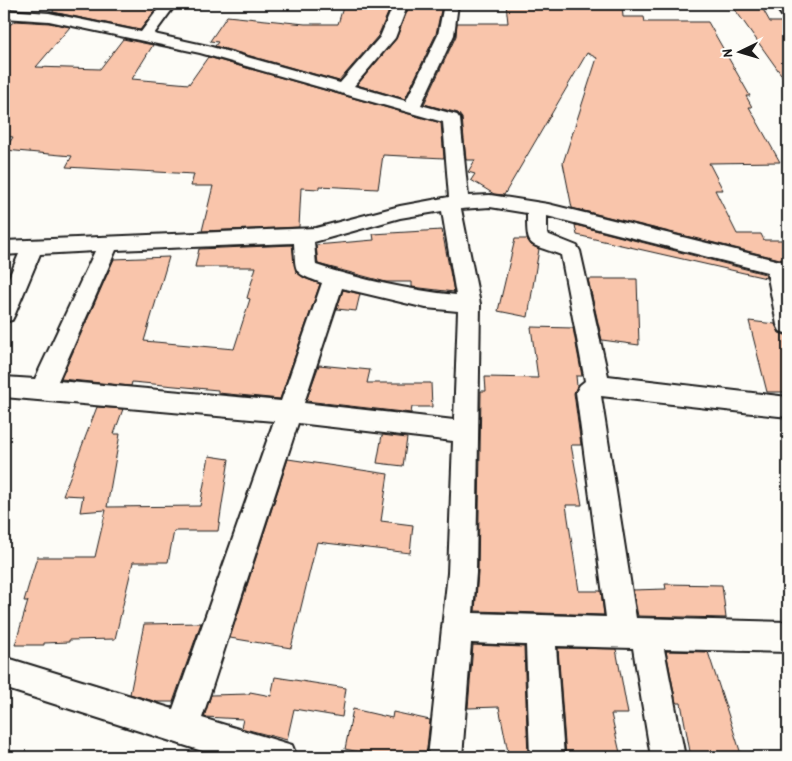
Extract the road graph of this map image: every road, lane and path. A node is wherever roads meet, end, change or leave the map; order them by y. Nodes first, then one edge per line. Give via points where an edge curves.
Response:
1 (67, 4) edge
2 (169, 4) edge
3 (401, 4) edge
4 (451, 4) edge
5 (781, 4) edge
6 (5, 14) edge
7 (788, 14) edge
8 (56, 18) junction
9 (145, 37) junction
10 (343, 89) junction
11 (411, 108) junction
12 (455, 202) junction
13 (537, 208) junction
14 (304, 236) junction
15 (109, 244) junction
16 (32, 247) junction
17 (4, 248) edge
18 (782, 268) edge
19 (334, 279) junction
20 (469, 304) junction
21 (4, 314) edge
22 (788, 325) edge
23 (598, 385) junction
24 (4, 387) edge
25 (42, 389) junction
26 (788, 407) edge
27 (290, 412) junction
28 (465, 432) junction
29 (456, 628) junction
30 (540, 631) junction
31 (635, 634) junction
32 (788, 637) edge
33 (4, 673) edge
34 (183, 728) junction
35 (263, 756) edge
36 (445, 757) edge
37 (547, 757) edge
38 (668, 757) edge

1 - 8 street
2 - 9 street
3 - 10 street via 387,38
4 - 11 street via 446,35
5 - 7 street
6 - 8 street
8 - 9 street
9 - 10 street via 203,49
10 - 11 street
11 - 12 street via 451,119
12 - 13 street via 490,201
12 - 14 street
12 - 20 street
13 - 18 street
13 - 23 street via 537,238 570,250
14 - 15 street
14 - 19 street via 306,269
15 - 16 street
15 - 25 street
16 - 17 street
16 - 21 street
18 - 22 street
19 - 20 street via 426,300
19 - 27 street
20 - 28 street
23 - 26 street
23 - 31 street via 588,392
24 - 25 street
25 - 27 street
27 - 28 street
27 - 34 street
28 - 29 street via 462,573
29 - 30 street
29 - 36 street
30 - 31 street
30 - 37 street
31 - 32 street
31 - 38 street
33 - 34 street
34 - 35 street

